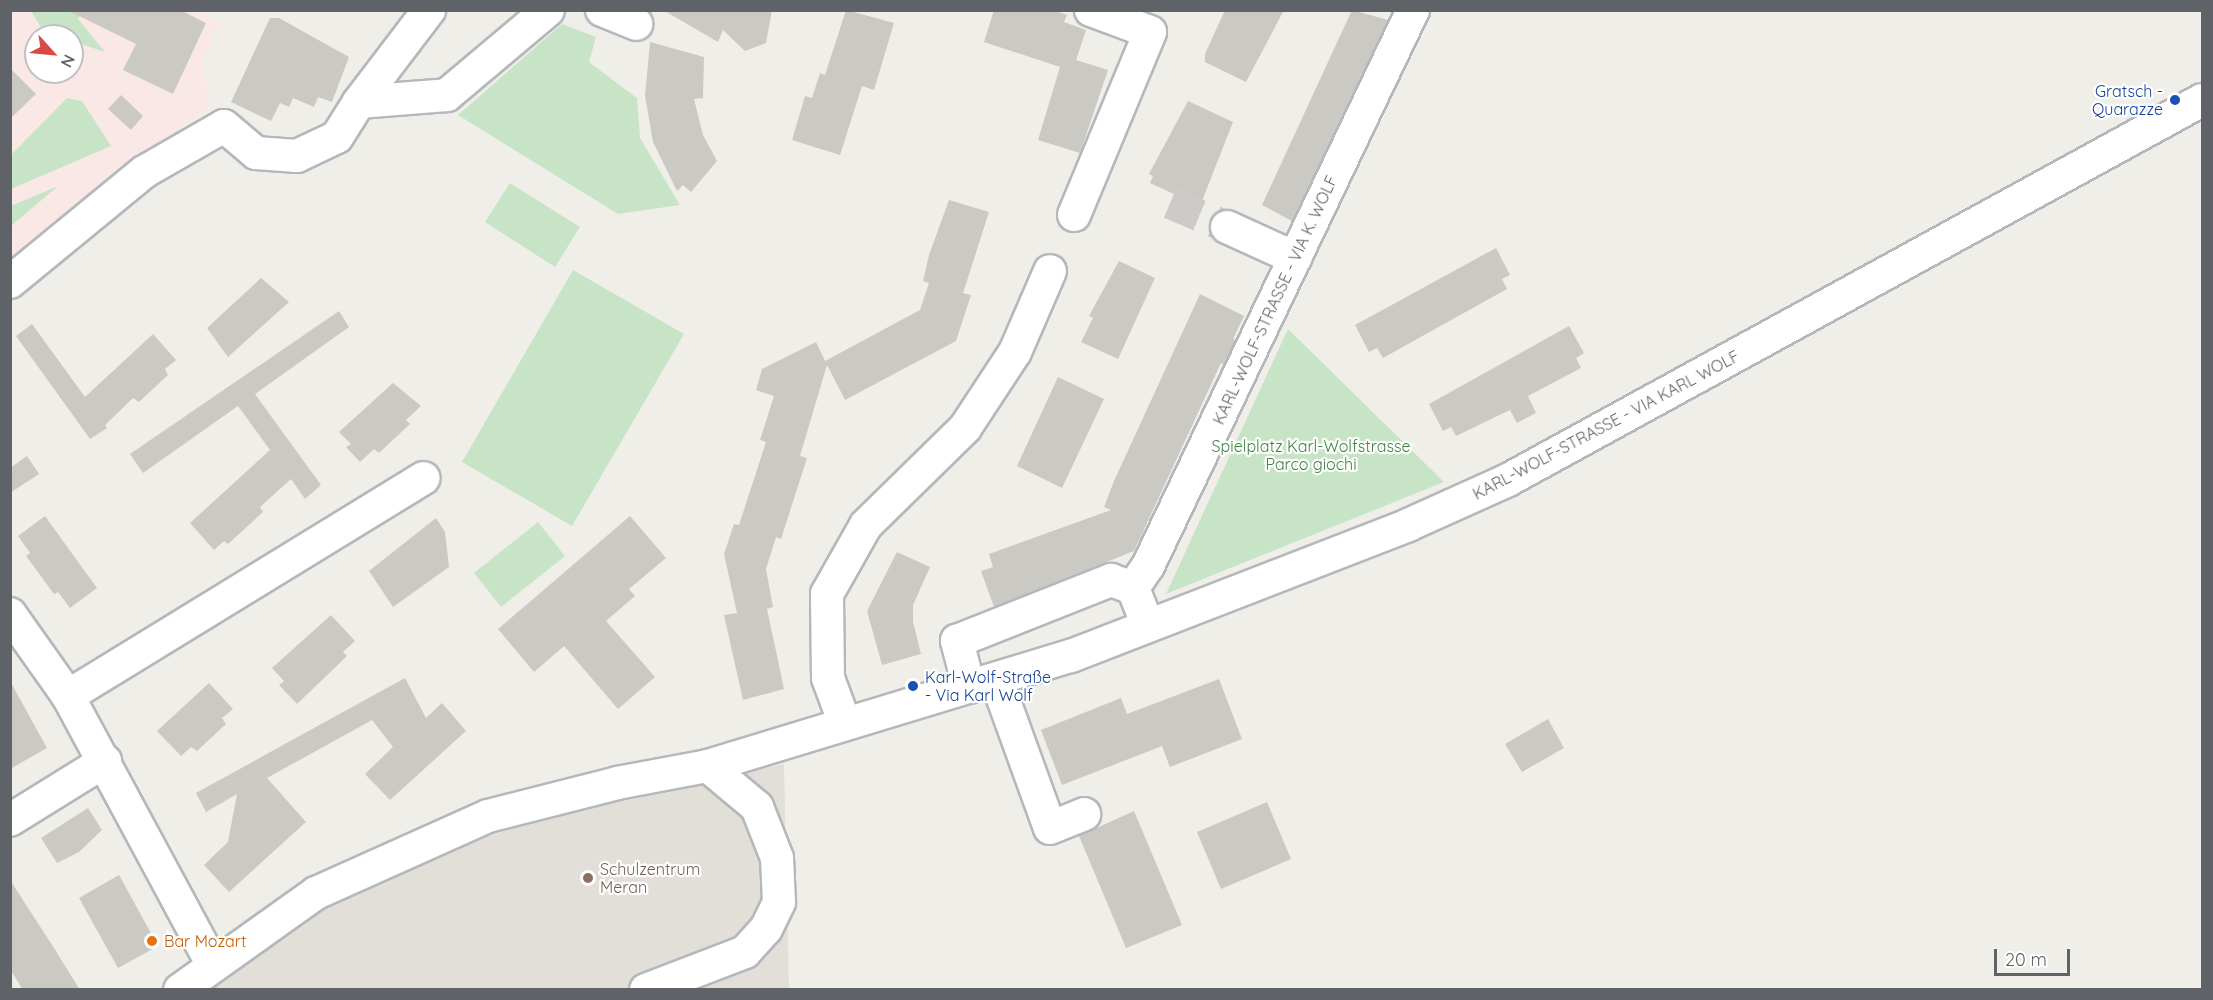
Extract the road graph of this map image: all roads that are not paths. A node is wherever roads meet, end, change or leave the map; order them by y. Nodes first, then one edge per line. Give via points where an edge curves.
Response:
1 (429, 10) edge
2 (548, 10) edge
3 (602, 10) edge
4 (1091, 10) edge
5 (1413, 10) edge
6 (636, 24) dead end
7 (2202, 100) edge
8 (360, 102) junction
9 (1074, 215) dead end
10 (1227, 227) tunnel mouth
11 (1295, 258) junction
12 (1050, 271) dead end
13 (10, 282) edge
14 (424, 478) dead end
15 (1133, 588) junction
16 (10, 614) edge
17 (1148, 626) junction
18 (982, 683) junction
19 (68, 696) junction
20 (845, 724) junction
21 (105, 760) junction
22 (708, 766) junction
23 (1084, 814) dead end
24 (10, 820) edge
25 (213, 965) junction
26 (180, 990) edge
27 (646, 990) edge

1 - 8 street
2 - 8 street via 447,95
3 - 6 street
4 - 9 street via 1150,32
5 - 11 street, KARL-WOLF-STRASSE - VIA K. WOLF
7 - 17 street, KARL-WOLF-STRASSE - VIA KARL WOLF via 1508,480 1408,525
8 - 13 street via 337,137 297,156 256,153 224,126 144,172
10 - 11 street
11 - 15 street, KARL-WOLF-STRASSE - VIA K. WOLF via 1148,566
12 - 20 street via 1015,352 965,428 866,525 827,594 828,678
14 - 19 street
15 - 17 street
15 - 18 street via 1111,580 957,641
16 - 19 street
17 - 18 street, KARL-WOLF-STRASSE - VIA KARL WOLF
18 - 20 street, KARL-WOLF-STRASSE - VIA KARL WOLF
18 - 23 street via 1050,828
19 - 21 street
20 - 22 street, KARL-WOLF-STRASSE - VIA KARL WOLF
21 - 24 street
21 - 25 street
22 - 25 street, KARL-WOLF-STRASSE - VIA KARL WOLF via 617,783 489,816 316,893
22 - 27 street via 757,807 777,858 779,902 766,929 745,952
25 - 26 street, KARL-WOLF-STRASSE - VIA KARL WOLF

